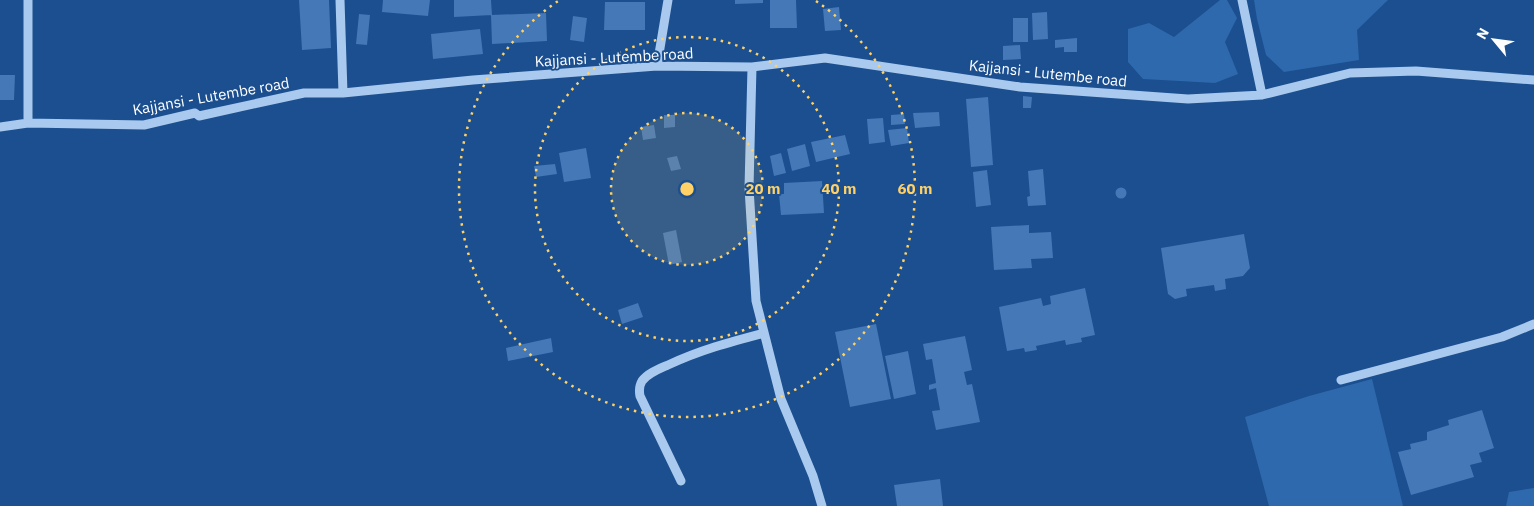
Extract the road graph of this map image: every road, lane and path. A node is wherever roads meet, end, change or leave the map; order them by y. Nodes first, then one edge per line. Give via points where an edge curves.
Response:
1 (28, 0) edge
2 (340, 0) edge
3 (668, 0) edge
4 (1242, 0) edge
5 (658, 66) junction
6 (752, 67) junction
7 (1534, 80) edge
8 (342, 93) junction
9 (1262, 95) junction
10 (28, 123) junction
11 (0, 127) edge
12 (1534, 324) edge
13 (764, 333) junction
14 (1342, 380) dead end
15 (681, 481) dead end
16 (822, 506) edge

1 - 10 street
2 - 8 street
3 - 5 street
4 - 9 street
5 - 6 street, Kajjansi - Lutembe road
5 - 8 street, Kajjansi - Lutembe road
6 - 9 street, Kajjansi - Lutembe road via 825,58 1020,87 1188,99
6 - 13 street via 749,188 756,301
7 - 9 street via 1416,71 1350,73
8 - 10 street, Kajjansi - Lutembe road via 304,93 144,125
10 - 11 street, Kajjansi - Lutembe road
12 - 14 street via 1502,337
13 - 15 street via 712,346 656,370 641,382 640,396
13 - 16 street via 781,399 814,476

